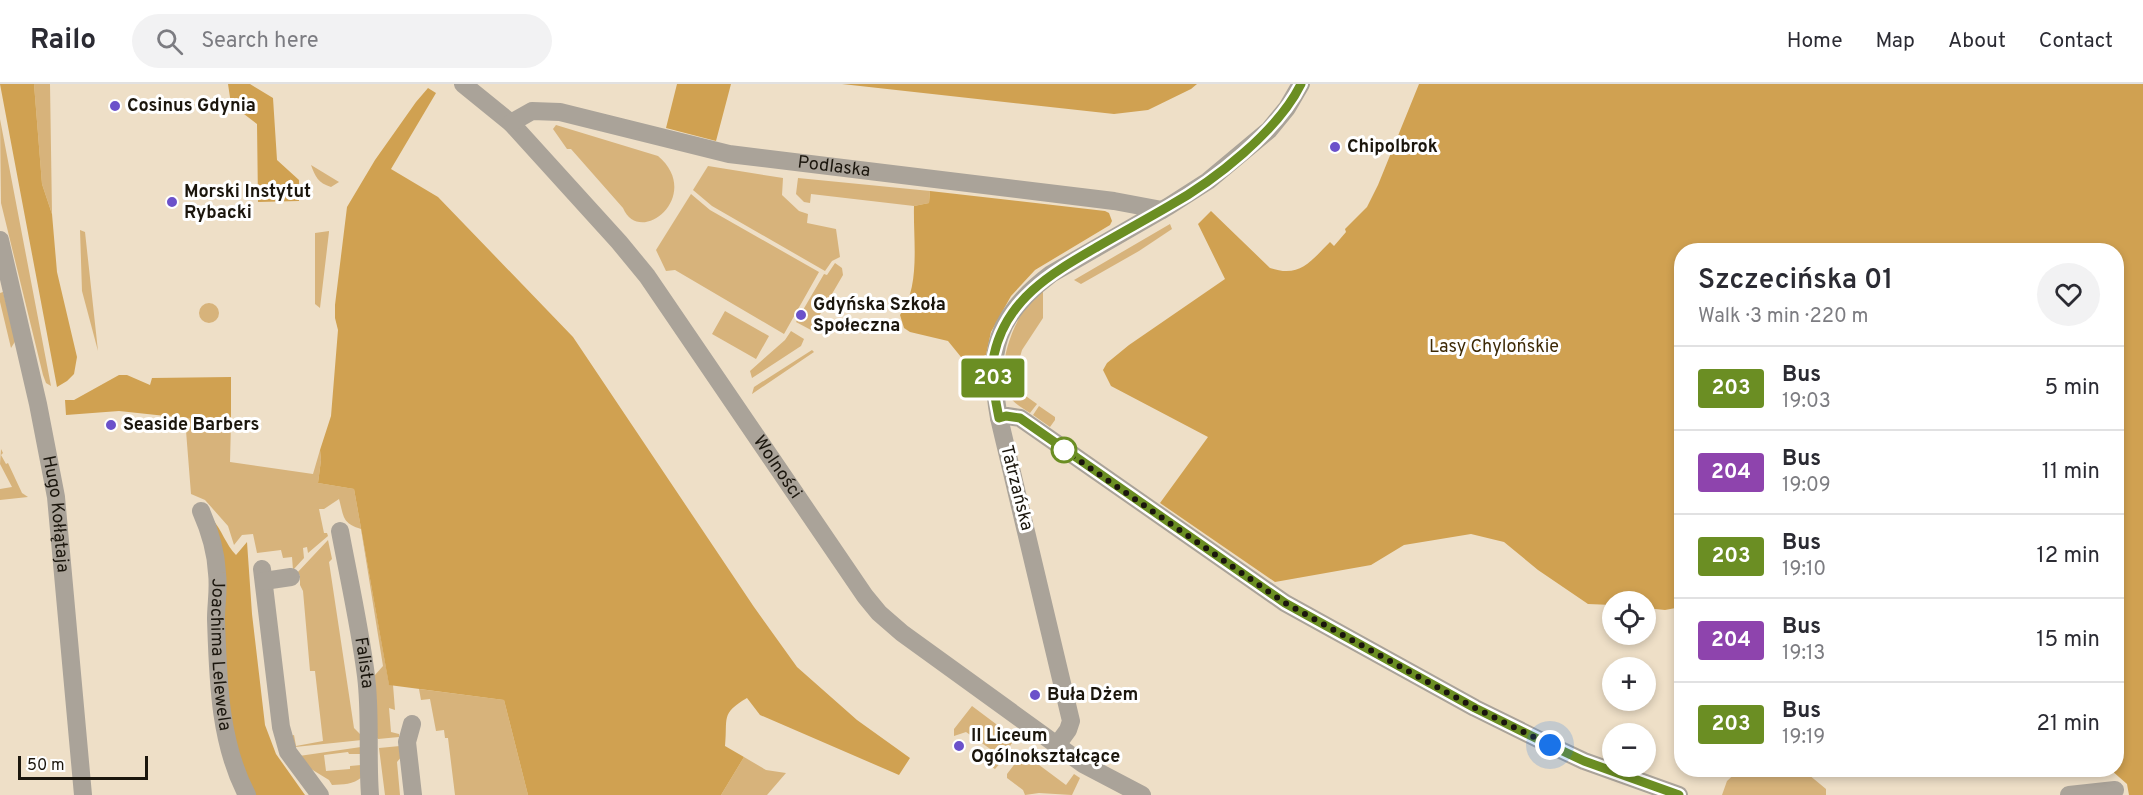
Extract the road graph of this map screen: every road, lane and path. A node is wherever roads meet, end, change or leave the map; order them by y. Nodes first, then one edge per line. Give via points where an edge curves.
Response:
1 (463, 84) edge
2 (1301, 84) edge
3 (511, 123) junction
4 (1162, 210) junction
5 (0, 240) edge
6 (999, 418) junction
7 (201, 511) dead end
8 (340, 531) dead end
9 (291, 577) dead end
10 (412, 724) dead end
11 (1058, 745) junction
12 (2115, 790) dead end
13 (83, 795) edge
14 (247, 795) edge
15 (320, 795) edge
16 (370, 795) edge
17 (413, 795) edge
18 (1142, 795) edge
19 (1679, 795) edge
20 (2069, 795) edge

1 - 3 street, Wolności
2 - 4 street, Tatrzańska via 1281,117 1258,140 1199,188
3 - 4 street, Podlaska via 532,111 560,112 729,154
3 - 11 street, Wolności via 647,276 879,613
4 - 6 street, Tatrzańska via 1051,274 1016,307 1005,324 994,356
5 - 13 street, Hugo Kołłątaja via 56,497
6 - 11 street, Tatrzańska via 1067,696 1071,721
6 - 19 street via 1020,418 1285,603 1550,745
7 - 14 street, Joachima Lelewela via 217,572 219,678 225,730 238,779
8 - 16 street, Falista via 366,676
9 - 15 street via 263,575 281,727 288,752
10 - 17 street via 407,742
11 - 18 street, Wolności via 1083,764
12 - 20 street

